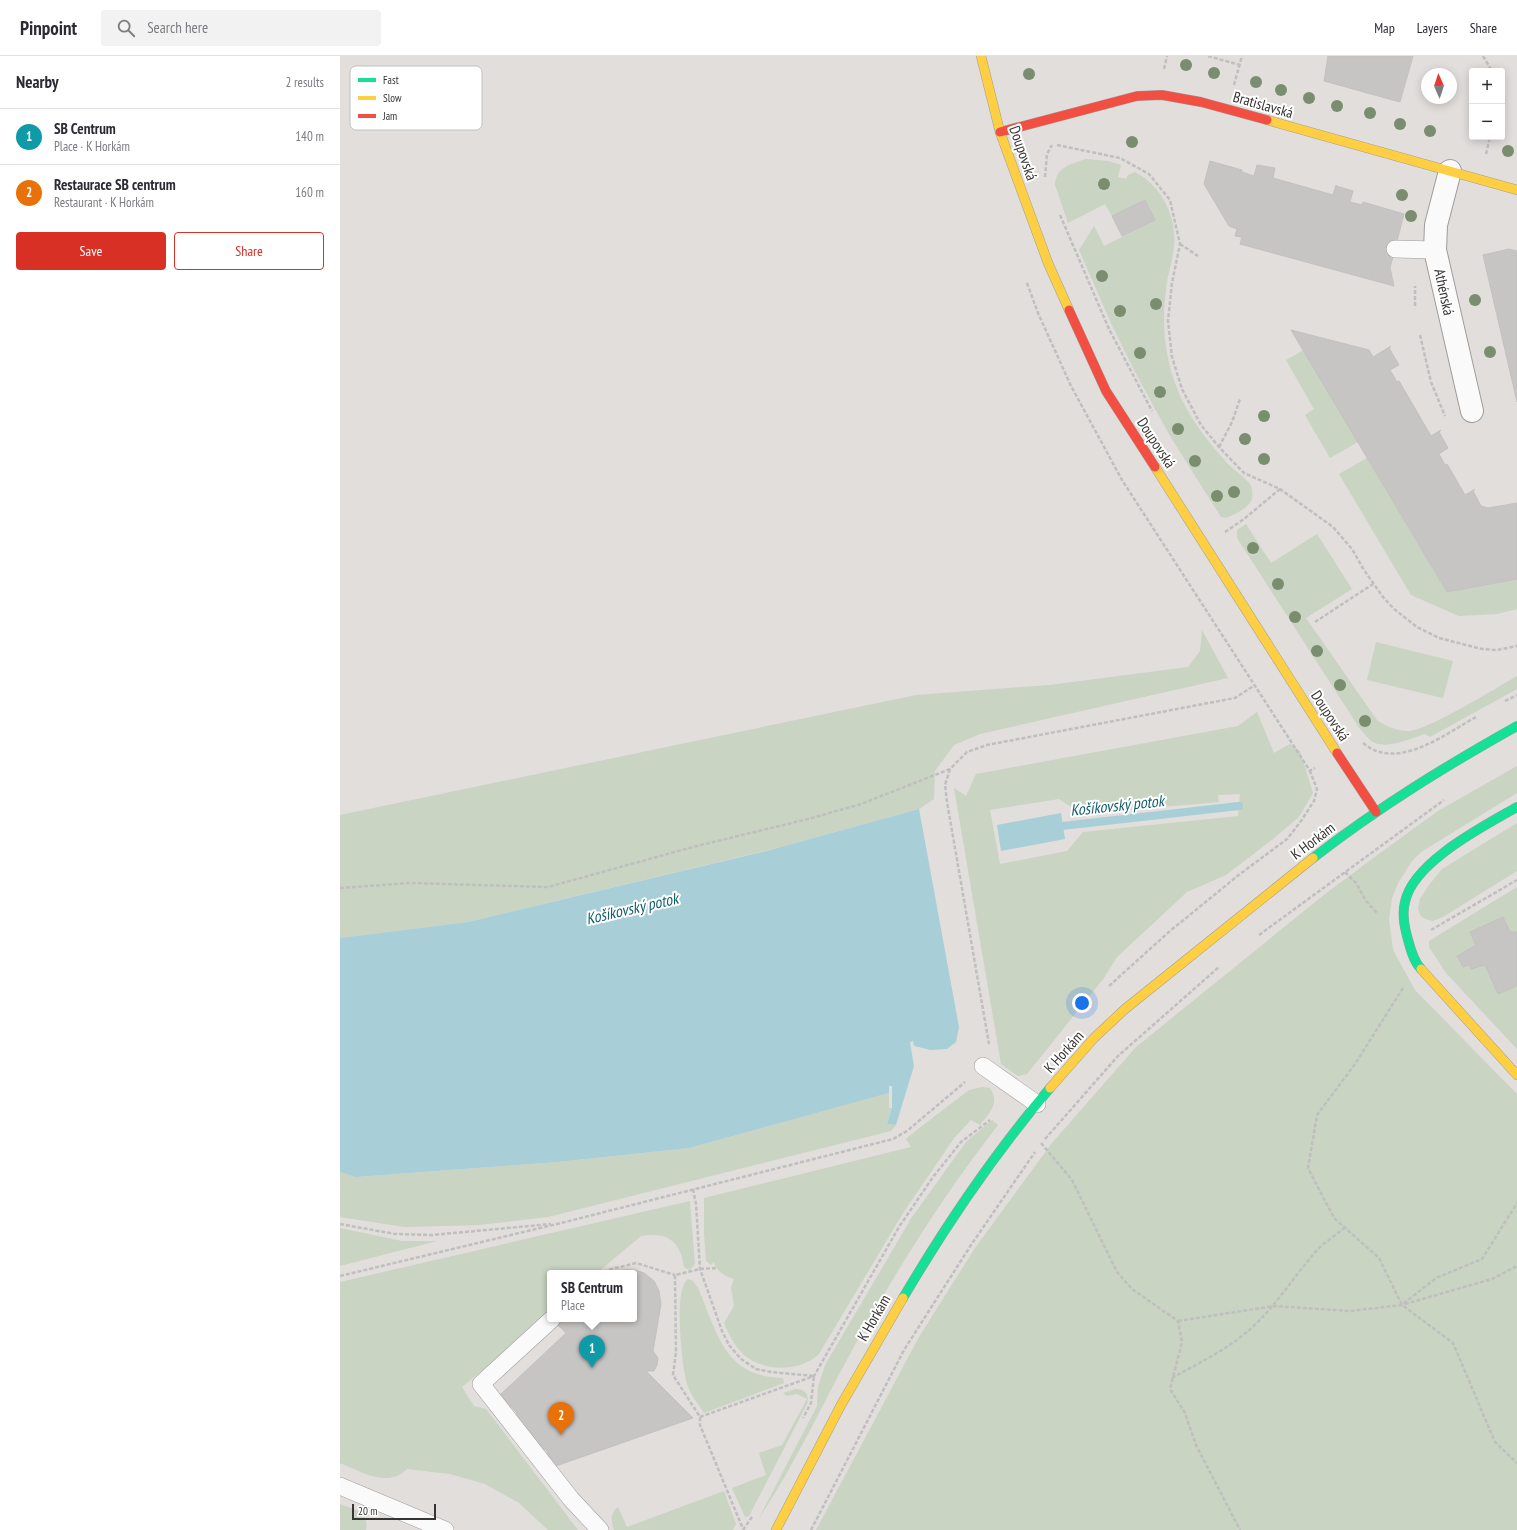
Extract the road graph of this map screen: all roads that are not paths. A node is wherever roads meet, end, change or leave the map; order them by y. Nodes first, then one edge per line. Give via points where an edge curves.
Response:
1 (981, 56) edge
2 (1000, 132) junction
3 (1450, 171) junction
4 (1517, 190) edge
5 (1395, 249) dead end
6 (1435, 250) junction
7 (1472, 411) dead end
8 (1517, 726) edge
9 (1517, 806) edge
10 (1376, 812) junction
11 (983, 1066) road end
12 (1517, 1075) edge
13 (1037, 1104) junction
14 (549, 1322) edge
15 (340, 1486) edge
16 (410, 1524) edge
17 (445, 1530) edge
18 (600, 1530) edge
19 (776, 1530) edge

1 - 2 street, Doupovská
2 - 3 street, Bratislavská via 1137,96 1162,95 1201,102
2 - 10 street, Doupovská via 1048,263 1106,391
3 - 4 street, Bratislavská
3 - 6 street, Athénská via 1436,225
5 - 6 lane
6 - 7 street, Athénská
8 - 10 street, K Horkám via 1435,772
9 - 12 street via 1455,843 1413,882 1405,901 1404,919 1411,951 1418,966
10 - 13 street, K Horkám via 1295,872 1146,991 1080,1053
11 - 13 lane
13 - 19 street, K Horkám via 994,1158 899,1302 817,1448
14 - 18 lane via 481,1384 566,1493
15 - 16 lane
16 - 17 lane

